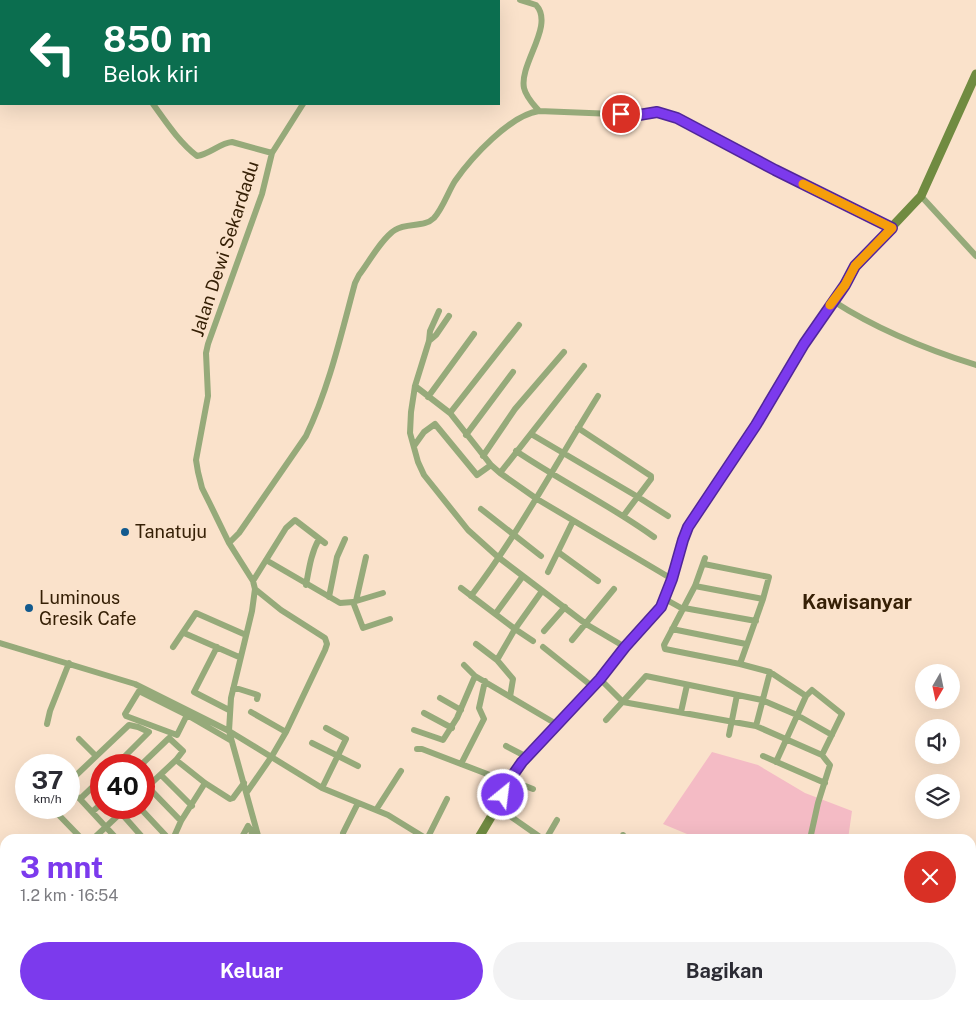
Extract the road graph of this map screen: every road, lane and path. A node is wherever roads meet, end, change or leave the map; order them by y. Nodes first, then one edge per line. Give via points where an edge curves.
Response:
1 (520, 0) edge
2 (976, 74) edge
3 (154, 105) edge
4 (302, 105) edge
5 (539, 111) junction
6 (272, 153) junction
7 (921, 196) junction
8 (892, 228) junction
9 (976, 256) edge
10 (833, 301) junction
11 (439, 311) dead end
12 (449, 316) dead end
13 (518, 325) dead end
14 (474, 334) dead end
15 (429, 341) junction
16 (564, 352) dead end
17 (976, 365) edge
18 (584, 366) dead end
19 (513, 372) dead end
20 (415, 386) junction
21 (428, 396) junction
22 (598, 396) dead end
23 (450, 414) junction
24 (578, 428) junction
25 (531, 434) junction
26 (466, 435) junction
27 (414, 446) junction
28 (516, 451) junction
29 (562, 453) junction
30 (483, 456) junction
31 (491, 466) junction
32 (500, 473) junction
33 (550, 474) junction
34 (638, 497) junction
35 (537, 499) junction
36 (481, 509) dead end
37 (624, 515) junction
38 (668, 516) dead end
39 (574, 521) junction
40 (513, 534) junction
41 (654, 537) dead end
42 (319, 539) junction
43 (345, 539) dead end
44 (229, 543) junction
45 (325, 544) dead end
46 (558, 552) junction
47 (541, 556) dead end
48 (366, 557) dead end
49 (498, 557) junction
50 (266, 560) junction
51 (548, 572) dead end
52 (523, 576) junction
53 (672, 579) junction
54 (252, 581) junction
55 (598, 581) dead end
56 (306, 585) junction
57 (695, 586) junction
58 (255, 588) junction
59 (461, 588) dead end
60 (614, 589) dead end
61 (542, 591) junction
62 (383, 594) dead end
63 (471, 596) junction
64 (330, 597) junction
65 (665, 600) junction
66 (763, 600) junction
67 (354, 602) junction
68 (565, 607) junction
69 (684, 608) junction
70 (496, 613) junction
71 (390, 619) dead end
72 (756, 621) junction
73 (586, 624) junction
74 (515, 629) junction
75 (672, 629) junction
76 (544, 631) dead end
77 (184, 633) junction
78 (246, 634) junction
79 (572, 640) dead end
80 (533, 641) dead end
81 (0, 643) edge
82 (476, 644) dead end
83 (746, 644) junction
84 (173, 647) dead end
85 (217, 647) junction
86 (543, 647) dead end
87 (625, 647) junction
88 (240, 657) junction
89 (497, 660) junction
90 (69, 663) junction
91 (740, 664) junction
92 (464, 666) dead end
93 (770, 672) junction
94 (476, 676) junction
95 (600, 679) junction
96 (485, 682) junction
97 (687, 685) junction
98 (593, 687) junction
99 (233, 689) junction
100 (737, 695) junction
101 (806, 696) junction
102 (510, 697) junction
103 (440, 698) dead end
104 (257, 699) dead end
105 (762, 700) junction
106 (623, 702) junction
107 (229, 710) junction
108 (461, 710) junction
109 (251, 712) dead end
110 (681, 712) junction
111 (424, 713) dead end
112 (186, 715) junction
113 (797, 715) junction
114 (606, 720) dead end
115 (731, 722) junction
116 (47, 724) dead end
117 (558, 725) junction
118 (756, 726) junction
119 (326, 728) dead end
120 (452, 728) junction
121 (414, 730) dead end
122 (229, 731) junction
123 (286, 732) junction
124 (729, 735) dead end
125 (832, 735) junction
126 (79, 739) dead end
127 (230, 740) junction
128 (787, 740) junction
129 (312, 743) dead end
130 (506, 746) dead end
131 (416, 749) dead end
132 (94, 754) edge
133 (98, 754) edge
134 (127, 754) edge
135 (153, 754) edge
136 (822, 755) junction
137 (272, 756) junction
138 (337, 756) junction
139 (763, 756) dead end
140 (527, 757) junction
141 (176, 760) junction
142 (90, 762) edge
143 (776, 762) junction
144 (461, 764) junction
145 (358, 766) dead end
146 (80, 771) edge
147 (401, 771) dead end
148 (160, 775) junction
149 (155, 780) edge
150 (509, 781) junction
151 (205, 783) junction
152 (244, 783) junction
153 (825, 783) junction
154 (322, 788) junction
155 (90, 789) edge
156 (533, 789) dead end
157 (247, 792) junction
158 (155, 796) edge
159 (80, 799) joint
160 (447, 799) dead end
161 (358, 803) junction
162 (192, 806) junction
163 (497, 807) junction
164 (90, 810) edge
165 (376, 810) junction
166 (63, 819) edge
167 (99, 819) edge
168 (115, 819) edge
169 (126, 819) edge
170 (150, 819) edge
171 (557, 820) dead end
172 (181, 821) junction
173 (106, 827) junction
174 (343, 833) dead end
175 (77, 834) edge
176 (98, 834) edge
177 (112, 834) edge
178 (140, 834) edge
179 (164, 834) edge
180 (175, 834) edge
181 (244, 834) edge
182 (252, 834) edge
183 (258, 834) edge
184 (420, 834) edge
185 (430, 834) edge
186 (484, 834) edge
187 (537, 834) edge
188 (549, 834) edge
189 (811, 834) edge

1 - 5 street via 536,5 541,13 524,83 527,96
2 - 7 street
3 - 6 street via 182,143 197,156 227,142
4 - 6 street, Jalan Dewi Sekardadu
5 - 8 street via 665,114
5 - 44 street via 502,130 457,179 434,218 393,231 359,275 340,345 310,428
6 - 44 street, Jalan Dewi Sekardadu via 262,194 206,353 208,396 196,460 202,488
7 - 8 street
7 - 9 street
8 - 10 street via 855,266
10 - 17 street via 888,333
10 - 53 street via 688,527
11 - 15 street
12 - 15 street
13 - 23 street
14 - 21 street
15 - 20 street
16 - 30 street via 515,409
18 - 25 street
19 - 26 street
20 - 21 street
20 - 27 street via 410,426
21 - 23 street
22 - 24 street
23 - 26 street
24 - 29 street
24 - 34 street via 651,475
25 - 28 street
25 - 29 street
26 - 30 street
27 - 31 street via 435,424 477,475
27 - 49 street via 424,475 468,530
28 - 32 street
28 - 33 street
29 - 33 street
29 - 34 street
30 - 31 street
31 - 32 street
32 - 35 street
33 - 35 street
33 - 37 street
34 - 37 street
34 - 38 street
35 - 39 street
35 - 40 street
36 - 40 street
37 - 41 street
39 - 46 street
39 - 53 street
40 - 47 street
40 - 49 street
42 - 45 street
42 - 50 street via 295,520 286,528
42 - 56 street via 311,557
43 - 64 street via 337,557
44 - 54 street, Jalan Dewi Sekardadu
46 - 51 street
46 - 55 street
48 - 67 street
49 - 52 street
49 - 63 street
50 - 54 street
50 - 56 street
52 - 61 street
52 - 70 street
53 - 65 street
54 - 58 street, Jalan Dewi Sekardadu
56 - 64 street
57 - 66 street
57 - 66 street via 704,561 769,576
57 - 69 street
58 - 78 street
58 - 123 street via 281,610 325,638 327,644
59 - 63 street
60 - 73 street
61 - 68 street
61 - 74 street
62 - 67 street
63 - 70 street
64 - 67 street via 340,603
65 - 69 street
65 - 87 street
66 - 72 street
67 - 71 street via 363,628
68 - 73 street
68 - 76 street
69 - 72 street
69 - 75 street
70 - 74 street
72 - 83 street
73 - 79 street
73 - 87 street
74 - 80 street
74 - 89 street
75 - 83 street
75 - 91 street via 664,645 666,650
77 - 78 street via 198,613
77 - 84 street
77 - 85 street
78 - 88 street
81 - 90 street
82 - 89 street
83 - 91 street
85 - 88 street
85 - 107 street via 194,692
86 - 98 street
87 - 95 street
88 - 99 street
89 - 102 street via 513,679
90 - 116 street
90 - 122 street via 135,684
91 - 93 street
92 - 94 street
93 - 101 street
93 - 105 street
94 - 96 street
94 - 108 street
95 - 98 street
95 - 106 street
96 - 102 street
96 - 144 street via 479,708 484,719
97 - 100 street
97 - 106 street via 645,676
97 - 110 street
98 - 117 street
99 - 104 street via 258,695
99 - 107 street
100 - 105 street
100 - 115 street
101 - 113 street
101 - 125 street via 814,690 841,713
102 - 117 street
103 - 108 street
105 - 113 street
105 - 118 street
106 - 110 street
106 - 114 street
107 - 122 street
108 - 120 street
109 - 123 street
110 - 115 street
111 - 120 street
112 - 112 street via 140,690 125,715 175,735
112 - 127 street
113 - 125 street
113 - 128 street
115 - 118 street
115 - 124 street
117 - 140 street
118 - 128 street
119 - 138 street via 346,739
120 - 121 street via 442,741
122 - 127 street
122 - 137 street
123 - 137 street
125 - 136 street
126 - 132 street
127 - 152 street
128 - 136 street
128 - 143 street
129 - 138 street
130 - 140 street
131 - 144 street
133 - 134 street via 129,725 149,732
135 - 141 street via 170,738 183,751
136 - 153 street via 830,765
137 - 154 street
137 - 157 street
138 - 145 street
138 - 154 street
139 - 143 street
140 - 150 street
141 - 148 street
141 - 151 street
142 - 146 street
143 - 153 street
144 - 150 street
147 - 165 street
148 - 149 street
148 - 162 street
150 - 156 street
150 - 163 street
151 - 152 street via 232,799
151 - 162 street
152 - 157 street
153 - 189 street
154 - 161 street
155 - 159 street
157 - 183 street
158 - 172 street
159 - 164 street
160 - 185 street
161 - 165 street
161 - 174 street
162 - 172 street
163 - 186 street
163 - 187 street
165 - 184 street
166 - 175 street
167 - 173 street
168 - 173 street
169 - 178 street
170 - 179 street
171 - 188 street
172 - 180 street
173 - 176 street
173 - 177 street
181 - 182 street via 248,826

